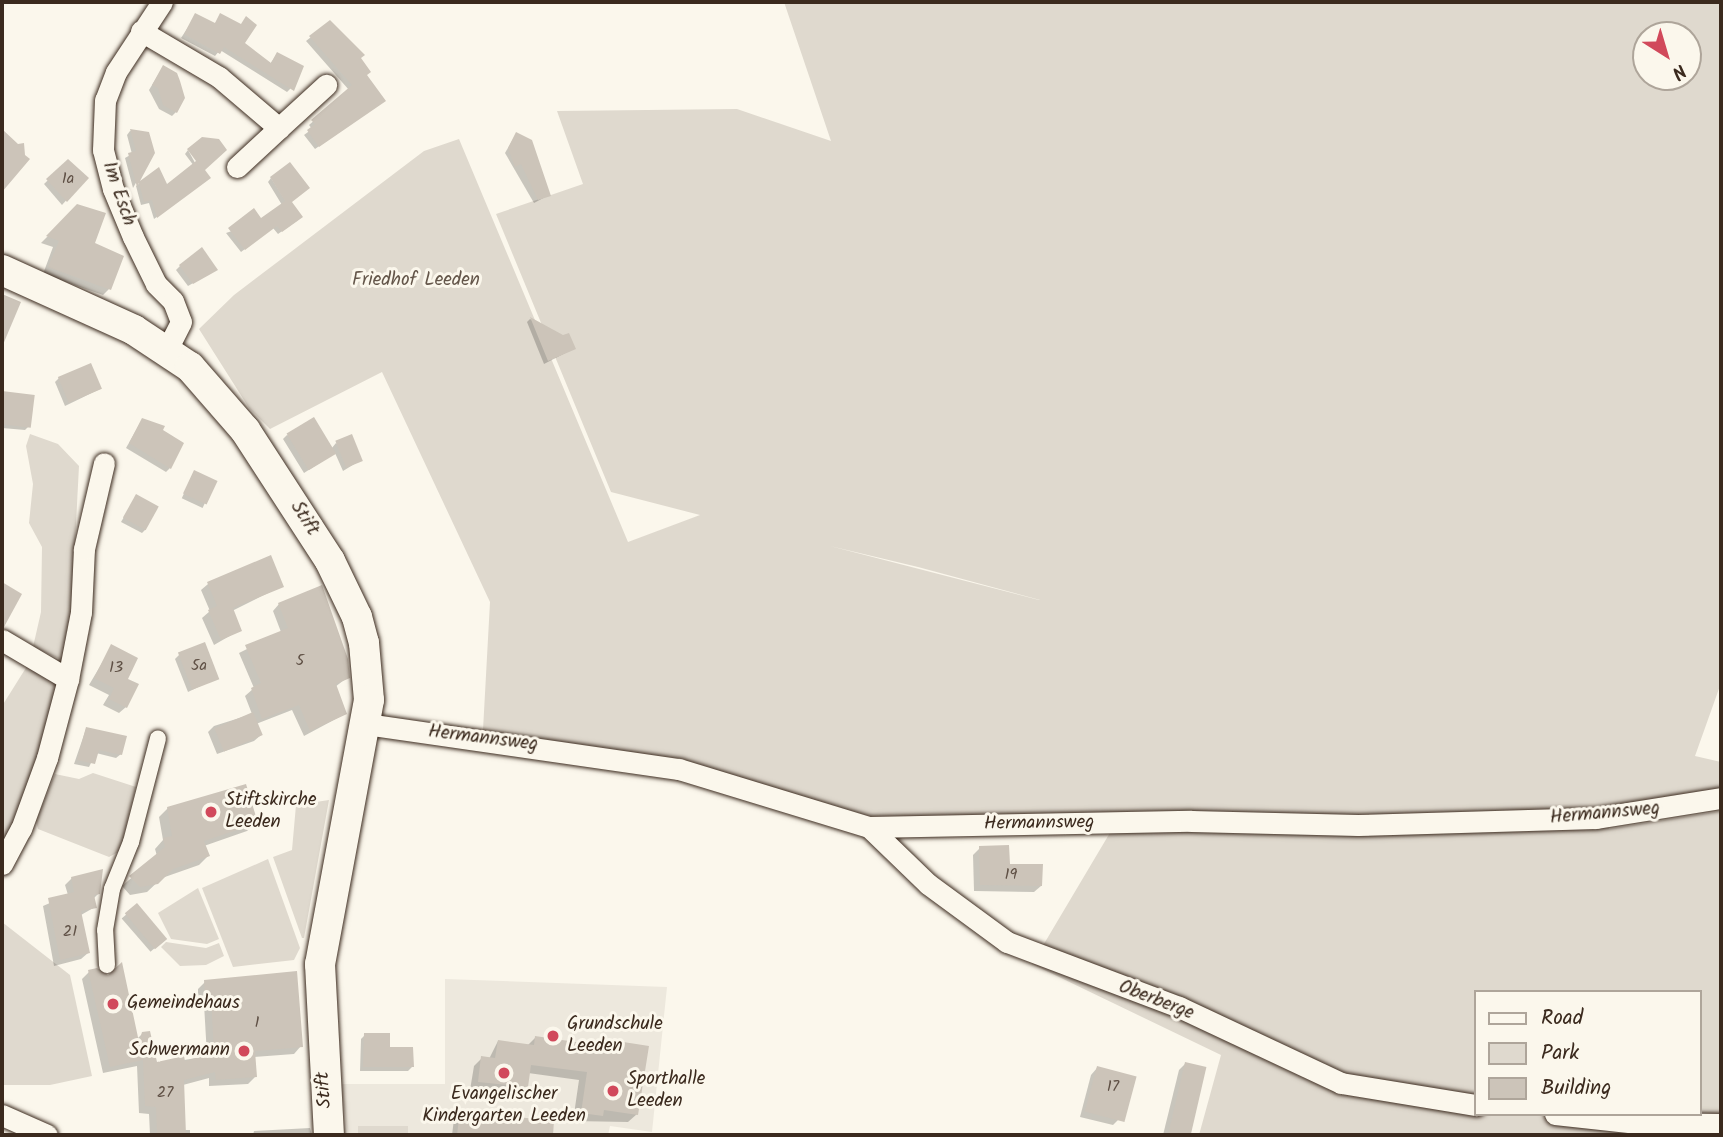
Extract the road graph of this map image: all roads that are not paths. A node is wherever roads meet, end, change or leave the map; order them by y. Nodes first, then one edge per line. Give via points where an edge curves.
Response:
1 (162, 2) edge
2 (141, 31) junction
3 (326, 85) dead end
4 (279, 128) junction
5 (237, 167) dead end
6 (2, 270) edge
7 (164, 348) junction
8 (104, 463) dead end
9 (2, 640) edge
10 (68, 679) junction
11 (366, 724) junction
12 (158, 738) dead end
13 (1721, 797) edge
14 (869, 828) junction
15 (2, 864) edge
16 (107, 965) dead end
17 (1474, 1105) edge
18 (2, 1115) edge
19 (1573, 1116) edge
20 (1721, 1124) edge
21 (47, 1135) edge
22 (329, 1135) edge

1 - 2 street, Im Esch
2 - 4 street via 219,76
2 - 7 street, Im Esch via 105,100 103,150 133,237 181,321
3 - 4 street
4 - 5 street
6 - 7 main road, Stift
7 - 11 main road, Stift via 190,368 245,430 330,561 364,643 369,673
8 - 10 street via 84,549 81,612
9 - 10 street
10 - 15 street via 47,758 21,829
11 - 14 street, Hermannsweg via 680,769
11 - 22 main road, Stift via 320,964
12 - 16 street via 131,842 112,889 105,930
13 - 14 street, Hermannsweg via 1597,818 1358,825 1191,821
14 - 17 street, Oberberge via 928,884 1007,942 1179,1007 1341,1083
18 - 21 street
19 - 20 street

